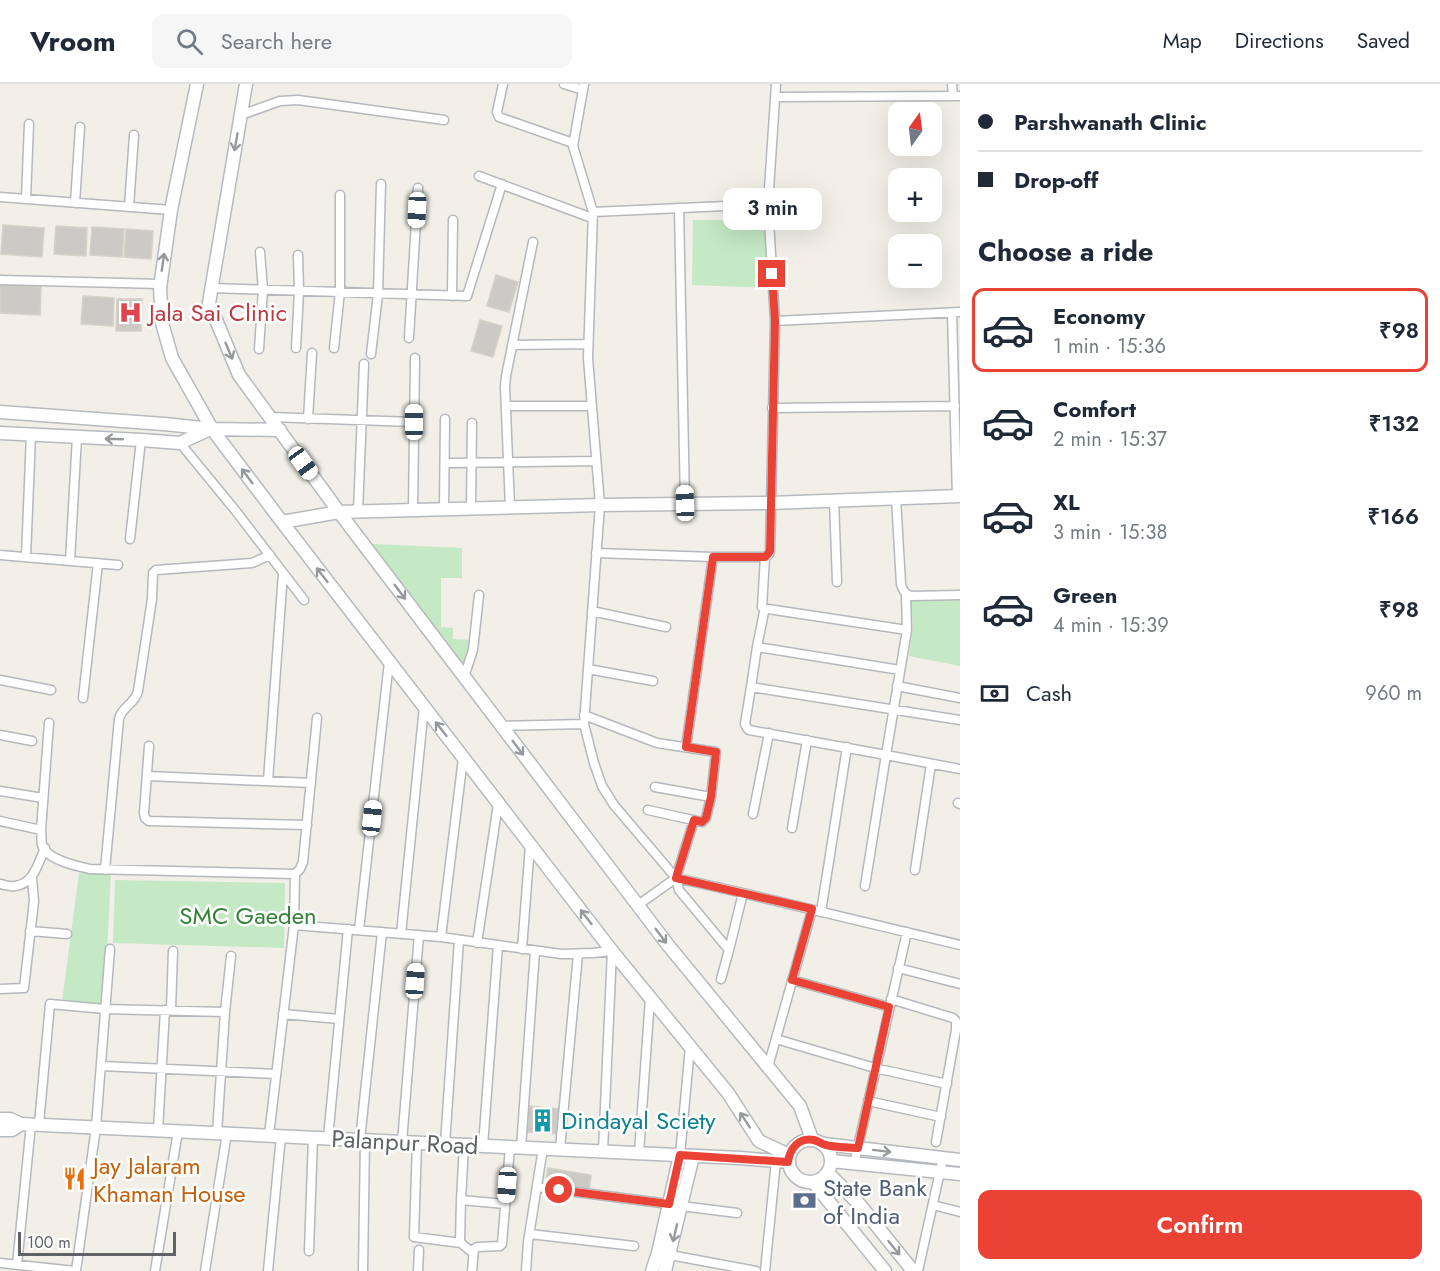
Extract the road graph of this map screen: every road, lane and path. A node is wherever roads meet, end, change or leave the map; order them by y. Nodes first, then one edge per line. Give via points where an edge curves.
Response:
1 (197, 84) edge
2 (246, 84) edge
3 (503, 84) edge
4 (564, 84) edge
5 (776, 84) edge
6 (952, 84) edge
7 (584, 87) edge
8 (956, 96) edge
9 (776, 97) junction
10 (240, 115) junction
11 (444, 120) dead end
12 (28, 124) dead end
13 (81, 127) dead end
14 (135, 135) dead end
15 (573, 143) junction
16 (479, 176) dead end
17 (381, 184) dead end
18 (502, 184) junction
19 (418, 188) dead end
20 (340, 195) dead end
21 (0, 197) edge
22 (26, 199) junction
23 (75, 203) junction
24 (768, 204) junction
25 (129, 207) junction
26 (679, 208) junction
27 (171, 210) junction
28 (592, 215) junction
29 (453, 220) dead end
30 (533, 242) dead end
31 (260, 252) dead end
32 (298, 255) dead end
33 (0, 280) edge
34 (160, 284) junction
35 (212, 288) junction
36 (263, 290) junction
37 (299, 291) junction
38 (340, 292) junction
39 (378, 294) junction
40 (412, 295) junction
41 (452, 296) junction
42 (956, 313) edge
43 (775, 321) junction
44 (409, 338) dead end
45 (588, 344) junction
46 (512, 345) junction
47 (297, 348) dead end
48 (334, 348) dead end
49 (259, 349) dead end
50 (312, 353) dead end
51 (371, 354) dead end
52 (415, 357) dead end
53 (364, 364) dead end
54 (506, 406) junction
55 (592, 406) junction
56 (955, 406) junction
57 (772, 408) junction
58 (0, 412) edge
59 (270, 417) junction
60 (308, 419) junction
61 (446, 419) dead end
62 (362, 421) junction
63 (414, 422) junction
64 (472, 423) dead end
65 (212, 429) junction
66 (280, 430) junction
67 (0, 433) edge
68 (31, 435) junction
69 (78, 437) junction
70 (141, 440) junction
71 (180, 443) junction
72 (596, 460) junction
73 (471, 462) junction
74 (445, 463) junction
75 (509, 463) junction
76 (958, 496) edge
77 (896, 498) junction
78 (834, 500) junction
79 (770, 502) junction
80 (685, 503) junction
81 (600, 505) junction
82 (510, 507) junction
83 (471, 508) junction
84 (444, 509) junction
85 (413, 510) junction
86 (339, 512) junction
87 (358, 512) junction
88 (282, 522) junction
89 (130, 539) dead end
90 (596, 553) junction
91 (0, 555) edge
92 (270, 555) junction
93 (26, 557) junction
94 (713, 557) junction
95 (765, 557) junction
96 (69, 561) junction
97 (98, 563) junction
98 (118, 565) dead end
99 (283, 573) junction
100 (837, 582) dead end
101 (906, 594) junction
102 (479, 595) dead end
103 (960, 595) edge
104 (304, 600) dead end
105 (762, 607) dead end
106 (592, 611) junction
107 (666, 627) dead end
108 (907, 630) junction
109 (757, 647) junction
110 (389, 662) junction
111 (588, 669) junction
112 (900, 670) junction
113 (464, 677) junction
114 (0, 680) edge
115 (653, 681) dead end
116 (897, 686) junction
117 (751, 687) junction
118 (51, 690) dead end
119 (960, 698) edge
120 (83, 699) dead end
121 (424, 707) junction
122 (893, 710) junction
123 (317, 718) dead end
124 (584, 720) junction
125 (960, 720) edge
126 (49, 723) dead end
127 (502, 726) junction
128 (769, 733) junction
129 (0, 735) edge
130 (807, 740) junction
131 (32, 741) dead end
132 (149, 746) dead end
133 (686, 747) junction
134 (847, 747) junction
135 (885, 755) junction
136 (463, 758) junction
137 (931, 764) junction
138 (960, 769) edge
139 (148, 776) junction
140 (268, 781) junction
141 (311, 783) junction
142 (655, 787) dead end
143 (0, 791) edge
144 (711, 797) junction
145 (44, 798) junction
146 (498, 804) junction
147 (648, 810) dead end
148 (753, 814) dead end
149 (694, 820) junction
150 (0, 821) edge
151 (307, 825) junction
152 (792, 828) dead end
153 (41, 830) junction
154 (530, 845) junction
155 (45, 848) junction
156 (105, 870) junction
157 (915, 870) dead end
158 (295, 874) junction
159 (32, 878) junction
160 (676, 878) junction
161 (0, 884) edge
162 (865, 886) dead end
163 (743, 893) junction
164 (638, 905) junction
165 (816, 910) junction
166 (294, 925) junction
167 (348, 929) junction
168 (359, 930) junction
169 (30, 931) junction
170 (382, 932) junction
171 (906, 932) junction
172 (67, 934) dead end
173 (401, 934) junction
174 (419, 935) junction
175 (441, 937) junction
176 (459, 940) junction
177 (477, 942) junction
178 (498, 945) junction
179 (960, 945) edge
180 (110, 949) dead end
181 (522, 949) junction
182 (729, 950) junction
183 (173, 951) dead end
184 (535, 951) junction
185 (612, 951) junction
186 (578, 954) junction
187 (231, 956) dead end
188 (898, 968) junction
189 (721, 979) dead end
190 (792, 980) junction
191 (960, 984) edge
192 (0, 989) edge
193 (650, 998) junction
194 (890, 1003) junction
195 (105, 1009) junction
196 (168, 1010) junction
197 (225, 1012) junction
198 (283, 1014) junction
199 (339, 1019) junction
200 (776, 1039) junction
201 (690, 1047) junction
202 (101, 1066) junction
203 (768, 1067) junction
204 (161, 1068) junction
205 (875, 1068) junction
206 (221, 1071) junction
207 (276, 1074) junction
208 (947, 1084) junction
209 (868, 1101) junction
210 (941, 1117) junction
211 (0, 1119) edge
212 (30, 1124) junction
213 (96, 1127) junction
214 (0, 1130) edge
215 (158, 1130) junction
216 (178, 1131) junction
217 (222, 1133) junction
218 (275, 1135) junction
219 (313, 1137) junction
220 (328, 1138) junction
221 (362, 1140) junction
222 (402, 1142) junction
223 (417, 1142) junction
224 (818, 1142) junction
225 (936, 1142) dead end
226 (445, 1144) junction
227 (464, 1145) junction
228 (483, 1146) junction
229 (516, 1147) junction
230 (543, 1148) junction
231 (858, 1148) junction
232 (560, 1149) junction
233 (603, 1151) junction
234 (639, 1153) junction
235 (687, 1156) junction
236 (943, 1158) junction
237 (785, 1159) junction
238 (960, 1160) edge
239 (854, 1164) junction
240 (829, 1167) junction
241 (940, 1172) junction
242 (960, 1174) edge
243 (813, 1182) junction
244 (537, 1187) junction
245 (461, 1200) junction
246 (505, 1204) junction
247 (675, 1205) junction
248 (933, 1205) junction
249 (960, 1212) edge
250 (737, 1213) dead end
251 (530, 1234) junction
252 (461, 1243) junction
253 (634, 1246) dead end
254 (419, 1250) dead end
255 (309, 1251) dead end
256 (473, 1252) junction
257 (670, 1255) junction
258 (0, 1263) edge
259 (17, 1265) junction
260 (875, 1265) edge
261 (75, 1271) edge
262 (155, 1271) edge
263 (205, 1271) edge
264 (268, 1271) edge
265 (363, 1271) edge
266 (418, 1271) edge
267 (472, 1271) edge
268 (526, 1271) edge
269 (651, 1271) edge
270 (665, 1271) edge
271 (756, 1271) edge
272 (765, 1271) edge
273 (885, 1271) edge
274 (916, 1271) edge

1 - 27 street
2 - 10 street
3 - 15 street via 499,117
4 - 7 street
5 - 9 street
6 - 8 street
7 - 15 street
8 - 9 street
9 - 24 street
10 - 11 street via 288,100
10 -> 35 street
12 - 22 street
13 - 23 street
14 - 25 street
15 - 28 street
16 - 18 street
17 - 39 street
18 - 28 street
18 - 41 street via 469,294
19 - 40 street
20 - 38 street
21 - 22 street
22 - 23 street
23 - 25 street
24 - 26 street
24 - 43 street
25 - 27 street
26 - 28 street
26 - 80 street
34 -> 27 street
28 - 45 street
29 - 41 street
30 - 46 street
31 - 36 street
32 - 37 street
33 - 34 street
34 - 65 street via 162,323 172,357
35 - 36 street
35 -> 59 street via 209,303 239,375
36 - 37 street
36 - 49 street
37 - 38 street
37 - 47 street
38 - 39 street
38 - 48 street
39 - 40 street
39 - 51 street
40 - 41 street
40 - 44 street
42 - 43 street
42 - 56 street
43 - 57 street
45 - 46 street
45 - 55 street
46 - 54 street
50 - 60 street
52 - 63 street
53 - 62 street
54 - 55 street
54 - 75 street
55 - 72 street
56 - 57 street
56 - 76 street
57 - 79 street
58 - 65 street
59 - 60 street
59 - 66 street
60 - 62 street
61 - 74 street
62 - 63 street
62 - 87 street
63 - 85 street
64 - 73 street
65 - 66 street
65 - 71 street
88 -> 65 street
66 - 86 street
67 - 68 street
68 - 69 street
68 - 93 street
70 -> 69 street
69 - 96 street
70 - 71 street
70 - 89 street
71 - 92 street
72 - 75 street
72 - 81 street
73 - 74 street
73 - 75 street
73 - 83 street
74 - 84 street
75 - 82 street
76 - 77 street
77 - 78 street
77 - 101 street via 901,584
78 - 79 street
78 - 100 street
79 - 80 street
79 - 95 street via 770,551
80 - 81 street
81 - 82 street
81 - 90 street
82 - 83 street
83 - 84 street
84 - 85 street
85 - 87 street
86 - 87 street
86 - 88 street
86 -> 113 street
110 -> 88 street
90 - 94 street
90 - 106 street
91 - 93 street
92 - 99 street
92 - 156 street via 252,563 153,573 138,691 136,698 120,711 118,719
93 - 96 street
94 - 95 street
94 - 133 street
95 - 105 street
96 - 97 street
97 - 98 street
97 - 120 street
99 - 104 street
99 - 140 street
101 - 103 street
101 - 108 street
102 - 113 street via 473,650
106 - 107 street
106 - 111 street
108 - 109 street via 768,609 764,612
108 - 112 street
109 - 112 street
109 - 117 street
110 - 121 street
110 - 168 street
111 - 115 street
111 - 124 street
112 - 116 street
113 - 127 street
114 - 118 street
116 - 119 street
116 - 122 street
117 - 122 street
117 - 128 street via 745,724 749,730
136 -> 121 street
121 - 173 street
122 - 125 street
122 - 135 street
123 - 141 street
124 - 127 street
124 - 133 street via 657,743
124 - 160 street via 602,786
126 - 145 street
127 -> 164 street
128 - 130 street
128 - 148 street
129 - 131 street
130 - 134 street
130 - 152 street
132 - 139 street
133 - 144 street via 716,752
134 - 135 street
134 - 165 street
135 - 137 street
135 - 162 street
136 - 146 street
136 - 175 street
137 - 138 street
137 - 157 street
139 - 140 street
139 - 151 street via 144,813 149,821
140 - 141 street
141 - 151 street
142 - 144 street
143 - 145 street
144 - 149 street via 705,821
145 - 153 street
146 - 154 street
146 - 177 street
147 - 149 street
149 - 160 street
150 - 153 street
151 - 158 street via 303,862
153 - 155 street
154 - 181 street
185 -> 154 street
155 - 156 street via 58,860 74,866
155 - 159 street
156 - 158 street
158 - 166 street
159 - 161 street via 14,886
159 - 169 street
160 - 163 street
160 - 164 street
160 - 182 street via 679,890
163 - 165 street
163 - 182 street
164 -> 203 street
165 - 171 street
165 - 190 street
166 - 167 street
166 - 198 street
167 - 168 street
167 - 199 street
168 - 170 street
169 - 172 street
169 - 192 street via 24,988
170 - 173 street
170 - 221 street
171 - 179 street
171 - 188 street
173 - 174 street
174 - 175 street
174 - 222 street
175 - 176 street
176 - 177 street
176 - 226 street
177 - 178 street
178 - 181 street
178 - 228 street
180 - 195 street
181 - 184 street
182 - 189 street
183 - 196 street
184 - 186 street
184 - 229 street
185 - 186 street
185 - 193 street
185 - 233 street
186 - 232 street
187 - 197 street
188 - 191 street
188 - 194 street
190 - 194 street
190 - 200 street
193 - 201 street
193 - 234 street
194 - 205 street
194 - 208 street via 956,1021
195 - 196 street
195 - 202 street
195 - 212 street via 50,1004
196 - 197 street
196 - 204 street
197 - 206 street
198 - 199 street
198 - 207 street
199 - 220 street
200 - 203 street
200 - 205 street
201 - 235 street
237 -> 201 street via 759,1141 728,1093
202 - 204 street
202 - 213 street
203 - 224 street via 800,1106
204 - 206 street
204 - 215 street
205 - 208 street
205 - 209 street
206 - 207 street
206 - 217 street
207 - 218 street
208 - 210 street
209 - 210 street
209 - 231 street
210 - 225 street
211 - 212 street, Palanpur Road
212 - 213 street, Palanpur Road
212 - 214 street, Palanpur Road
212 - 259 street
213 - 215 street, Palanpur Road
213 - 261 street
215 - 216 street, Palanpur Road
216 - 217 street, Palanpur Road
216 - 262 street
217 - 218 street, Palanpur Road
217 - 263 street
218 - 219 street, Palanpur Road
218 - 264 street
219 - 220 street, Palanpur Road
219 - 255 street
220 - 221 street, Palanpur Road
221 - 222 street, Palanpur Road
221 - 265 street
222 - 223 street, Palanpur Road
223 - 226 street, Palanpur Road
223 - 252 street via 414,1237
224 - 231 street
224 - 237 street via 801,1141
224 - 240 street via 828,1149
226 - 227 street, Palanpur Road
227 - 228 street, Palanpur Road
227 - 245 street
228 - 229 street, Palanpur Road
229 - 230 street, Palanpur Road
229 - 246 street
230 - 232 street, Palanpur Road
230 - 244 street
231 -> 236 street
231 - 239 street
232 - 233 street, Palanpur Road
233 - 234 street, Palanpur Road
234 - 235 street, Palanpur Road
235 - 237 street, Palanpur Road
235 - 247 street
236 - 238 street
236 - 241 street
237 - 243 street via 794,1175
237 - 272 street
239 - 240 street
239 - 241 street
240 - 243 street
240 -> 274 street
241 - 242 street
241 - 248 street
243 - 260 street
244 - 247 street
244 - 251 street
245 - 246 street
245 - 252 street
246 - 256 street via 502,1244 477,1247
247 - 250 street
247 -> 257 street
247 - 269 street
248 - 249 street
248 - 274 street
251 - 253 street
251 - 268 street
252 - 256 street
254 - 266 street
256 - 267 street
257 - 270 street
257 - 271 street
258 - 259 street
259 - 261 street
260 - 273 street

